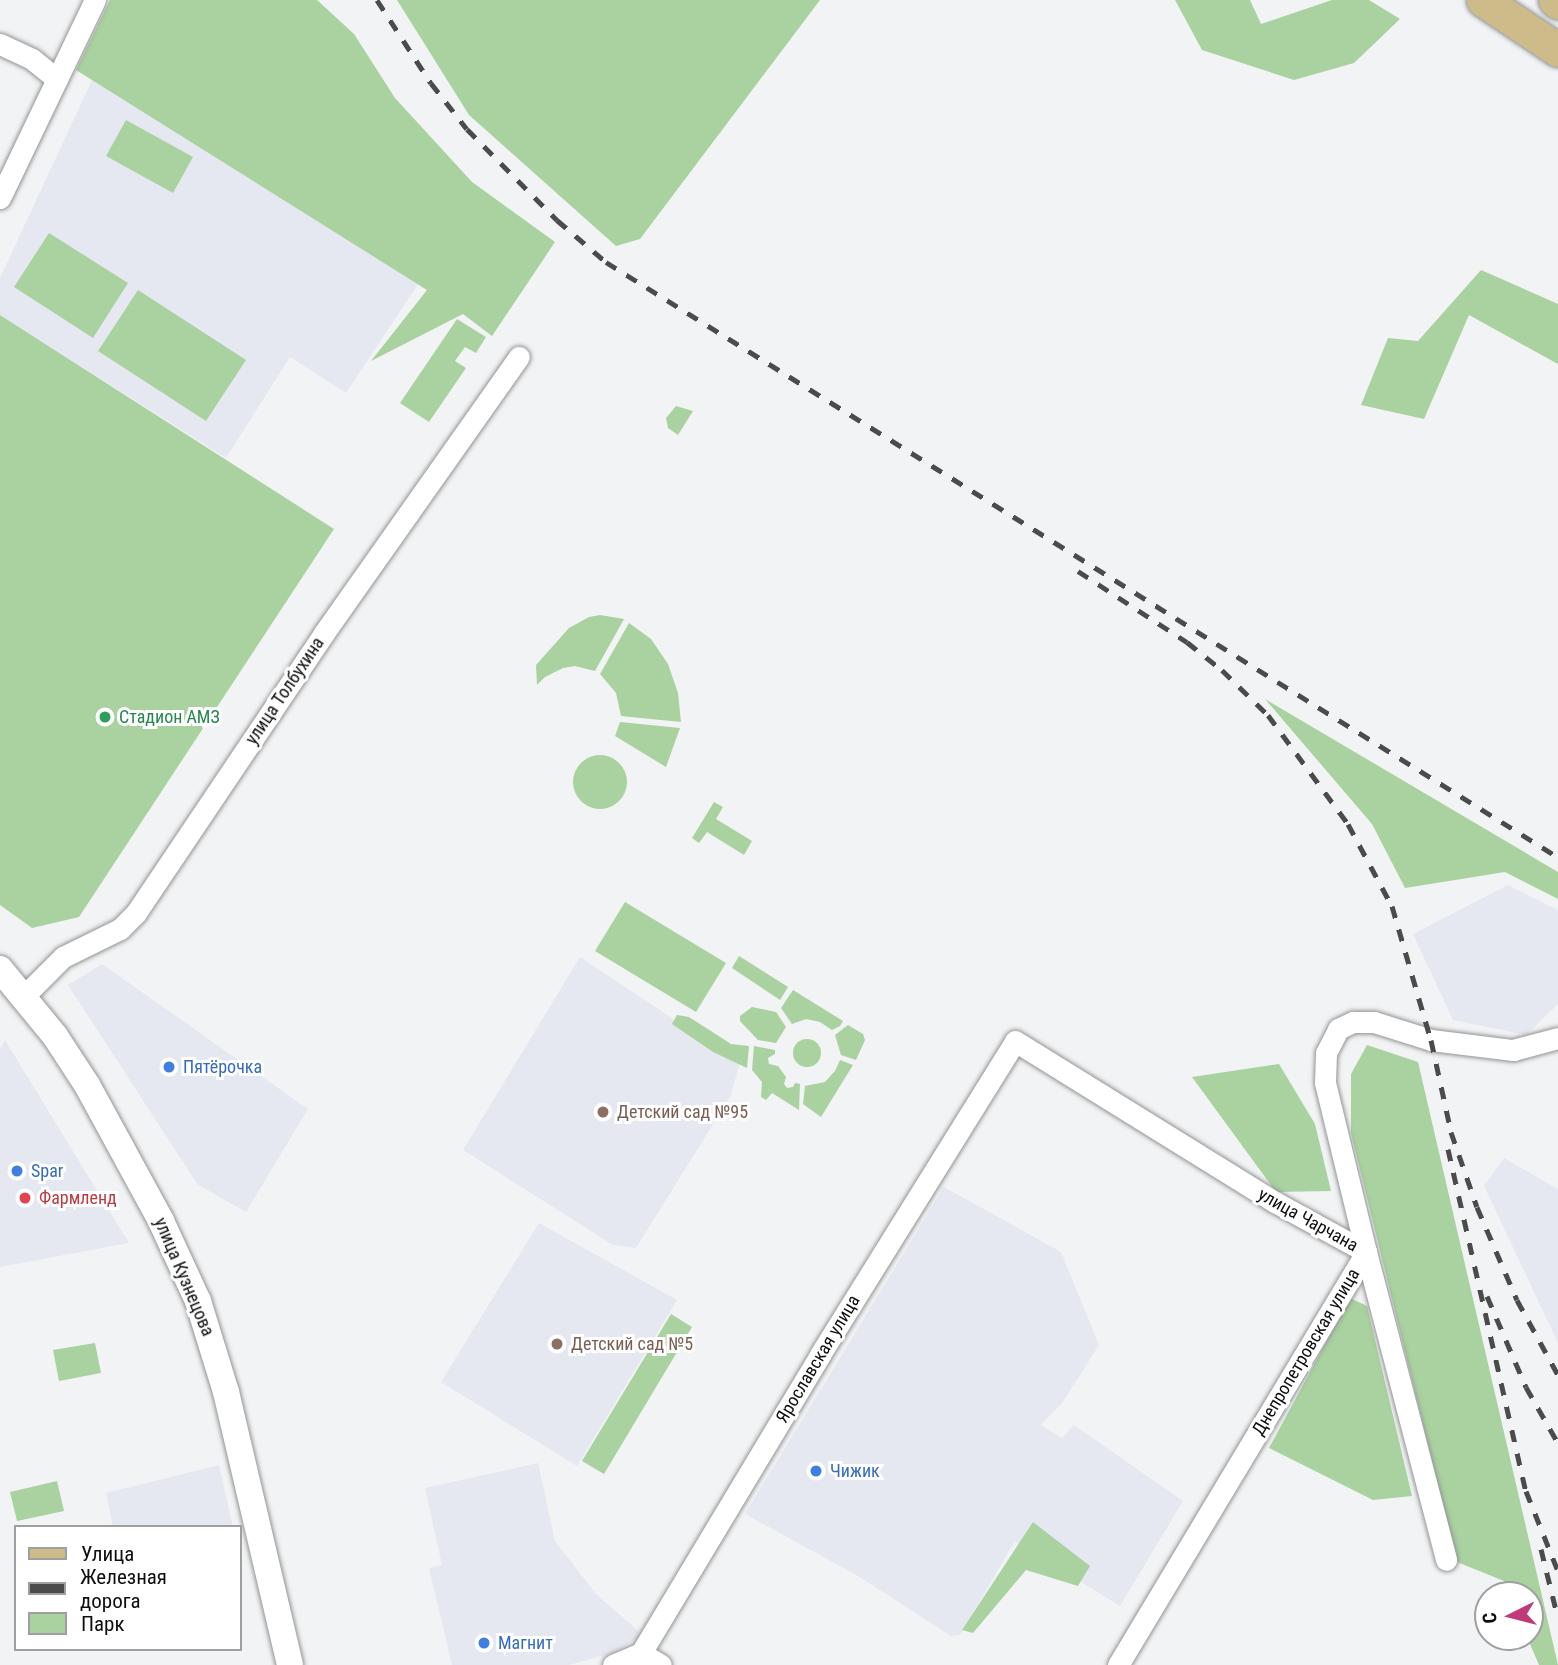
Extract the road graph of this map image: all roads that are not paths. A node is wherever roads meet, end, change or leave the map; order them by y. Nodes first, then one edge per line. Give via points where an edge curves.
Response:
1 (95, 0) edge
2 (1483, 0) edge
3 (0, 44) edge
4 (1558, 50) edge
5 (57, 79) junction
6 (0, 198) edge
7 (519, 357) dead end
8 (0, 969) edge
9 (24, 996) junction
10 (1558, 1038) edge
11 (1015, 1041) joint
12 (1366, 1252) junction
13 (1446, 1560) dead end
14 (641, 1654) junction
15 (290, 1665) edge
16 (613, 1665) edge
17 (661, 1665) edge
18 (1118, 1665) edge

1 - 5 street
2 - 4 main road
3 - 5 street via 32,59
5 - 6 street
7 - 9 street, улица Толбухина via 324,633 136,913 120,929 63,957
8 - 9 street, улица Кузнецова
9 - 15 street, улица Кузнецова via 87,1085 161,1221 198,1301 226,1392
10 - 12 street, Днепропетровская улица via 1513,1050 1431,1040 1374,1022 1353,1022 1338,1029 1326,1053 1325,1082
11 - 12 street, улица Чарчана via 1275,1202
11 - 14 street, Ярославская улица
12 - 13 street, улица Чарчана
12 - 18 street, Днепропетровская улица
14 - 16 street
14 - 17 street

